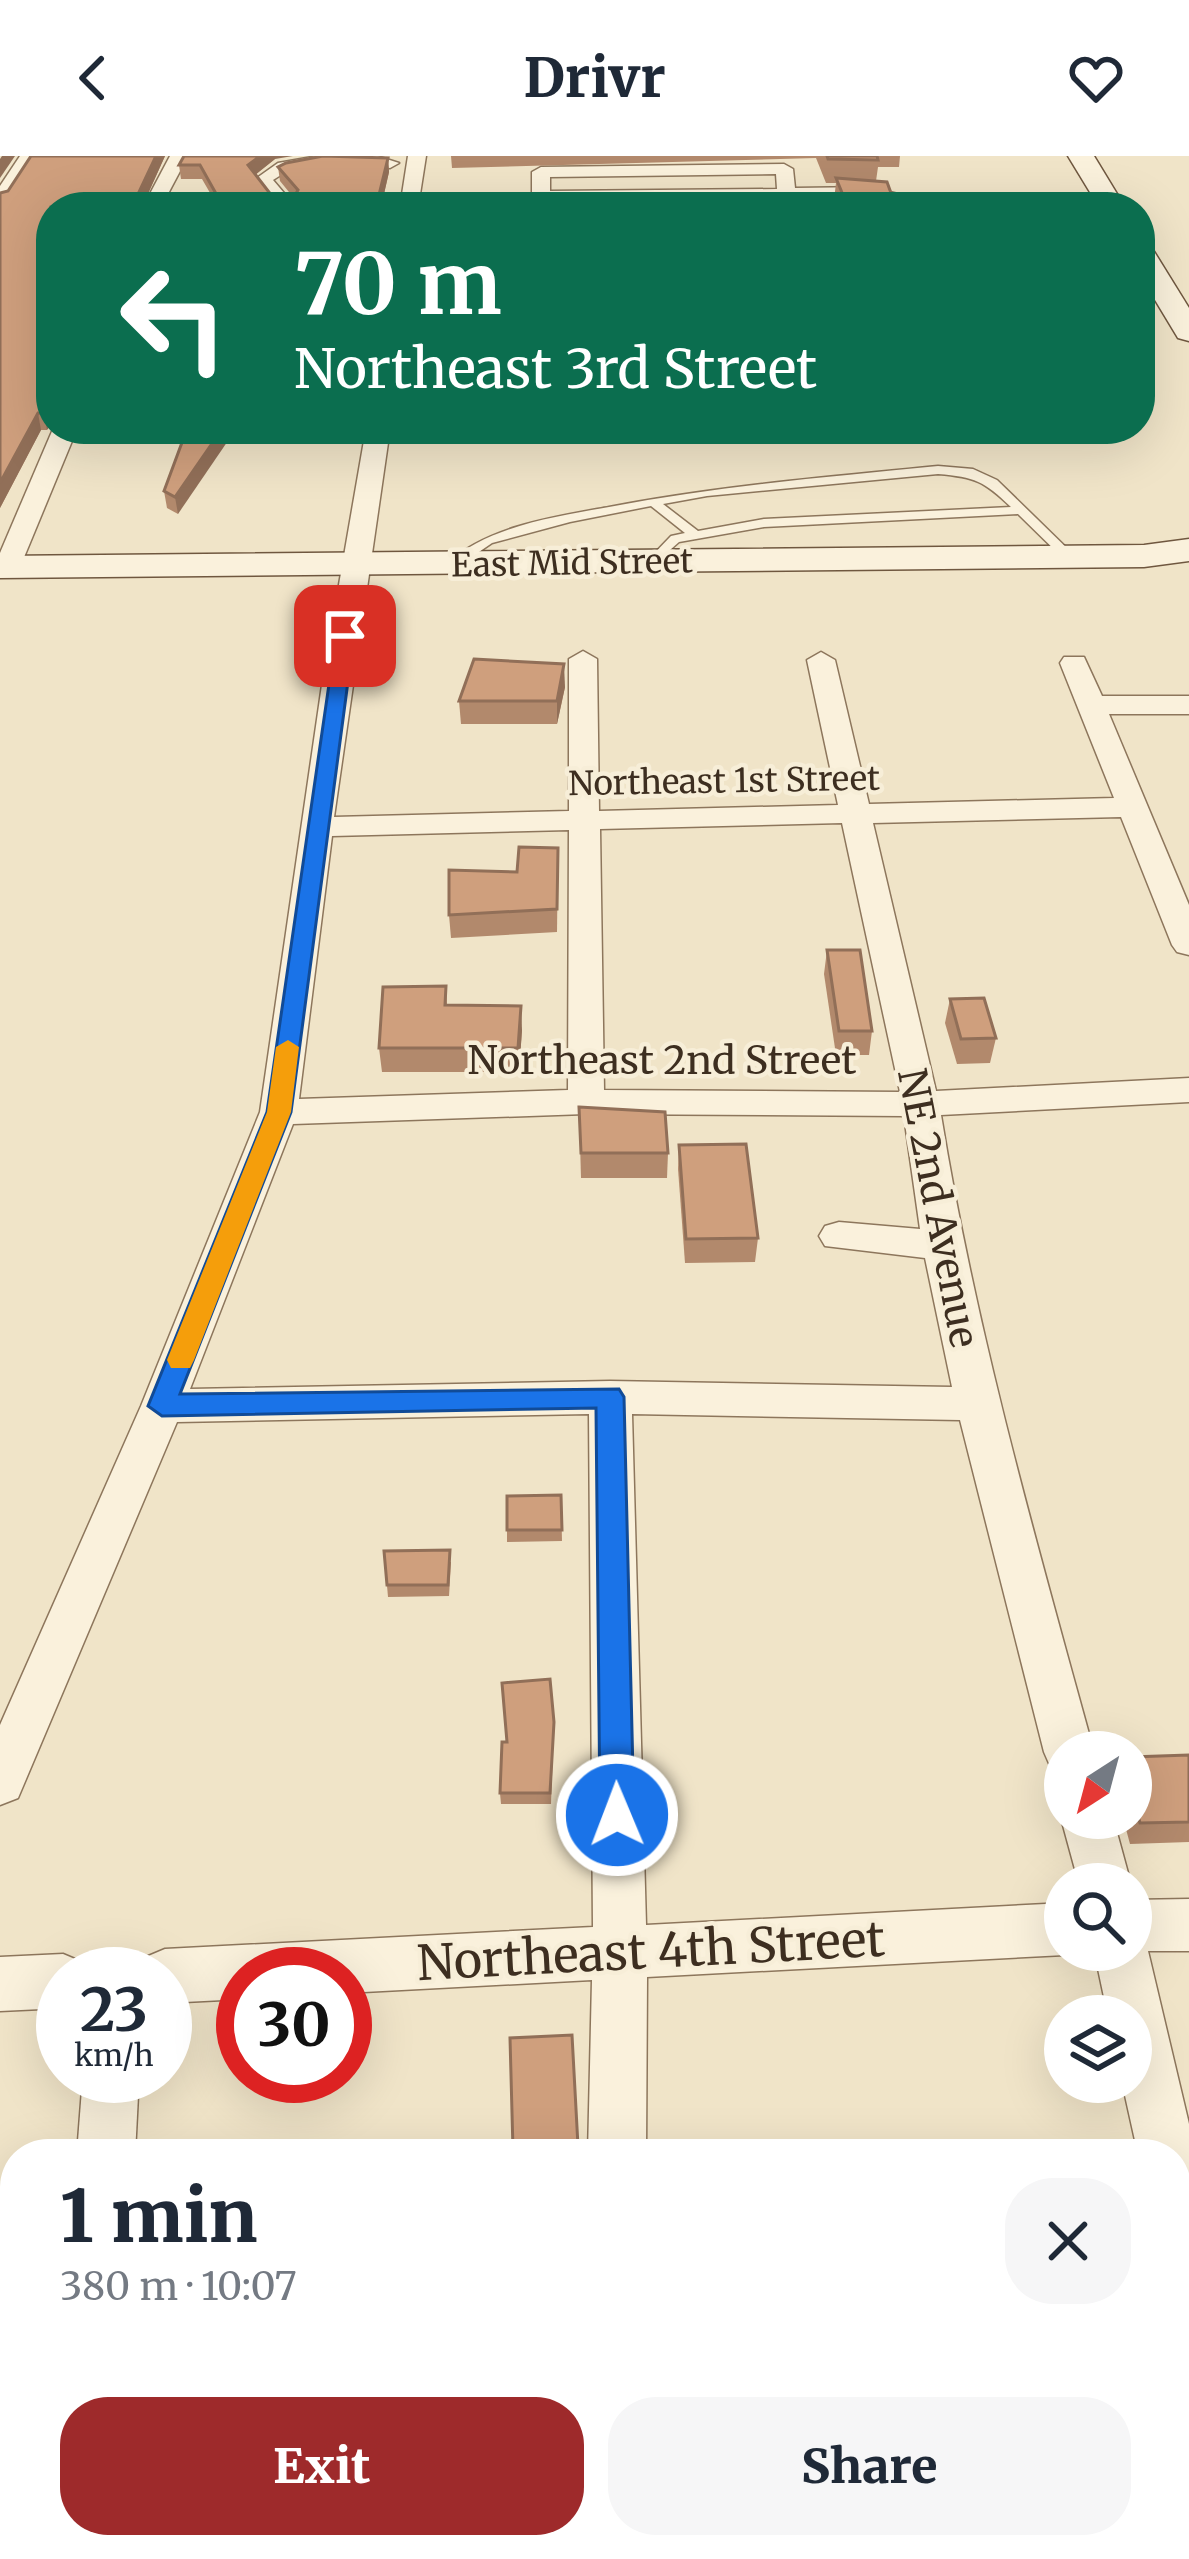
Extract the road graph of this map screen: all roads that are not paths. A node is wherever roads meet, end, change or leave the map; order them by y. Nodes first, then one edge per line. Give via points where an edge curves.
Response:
1 (28, 156) edge
2 (179, 156) edge
3 (417, 156) edge
4 (1081, 156) edge
5 (390, 163) edge
6 (160, 192) edge
7 (274, 192) edge
8 (412, 192) edge
9 (541, 192) edge
10 (787, 192) edge
11 (1103, 192) edge
12 (0, 199) edge
13 (1155, 279) edge
14 (1189, 332) edge
15 (59, 444) edge
16 (376, 444) edge
17 (0, 497) edge
18 (40, 497) junction
19 (653, 502) junction
20 (1019, 511) junction
21 (693, 533) junction
22 (1189, 550) edge
23 (1144, 556) junction
24 (1070, 557) junction
25 (652, 562) junction
26 (452, 564) junction
27 (359, 565) junction
28 (1189, 565) edge
29 (3, 567) edge
30 (583, 659) dead end
31 (821, 660) dead end
32 (1074, 662) dead end
33 (1091, 705) junction
34 (1189, 705) edge
35 (1132, 807) junction
36 (856, 814) junction
37 (584, 820) junction
38 (317, 826) junction
39 (1149, 848) junction
40 (1189, 848) edge
41 (1189, 945) edge
42 (1189, 1090) edge
43 (586, 1102) junction
44 (921, 1104) junction
45 (279, 1112) junction
46 (838, 1236) dead end
47 (942, 1246) junction
48 (610, 1397) junction
49 (977, 1404) junction
50 (162, 1406) junction
51 (1064, 1731) edge
52 (0, 1782) edge
53 (1189, 1925) edge
54 (1152, 1926) edge
55 (1044, 1930) edge
56 (620, 1954) junction
57 (1126, 1971) edge
58 (192, 1975) edge
59 (36, 1982) edge
60 (0, 1984) edge
61 (109, 2103) edge
62 (107, 2139) edge
63 (616, 2139) edge
64 (1164, 2139) edge

1 - 12 street
2 - 6 street
3 - 8 street
4 - 11 street
5 - 7 street via 321,158 274,167 263,180
9 - 10 street via 541,172 784,169
13 - 14 street
15 - 18 street
16 - 27 street
17 - 18 street
18 - 29 street
19 - 20 lane via 938,470 993,483
19 - 21 lane
19 - 26 lane via 488,540
20 - 21 lane
20 - 24 lane
21 - 25 lane
22 - 23 street, East Mid Street
23 - 24 street, East Mid Street
23 - 28 street, East Mid Street
24 - 25 street, East Mid Street
25 - 26 street, East Mid Street
26 - 27 street, East Mid Street
27 - 29 street, East Mid Street
27 - 38 street
30 - 37 street
31 - 36 street, NE 2nd Avenue
32 - 33 street
33 - 34 street
33 - 35 street
35 - 36 street, Northeast 1st Street
35 - 39 street
36 - 37 street, Northeast 1st Street
36 - 44 street, NE 2nd Avenue
37 - 38 street, Northeast 1st Street
37 - 43 street
38 - 45 street
39 - 40 street
39 - 41 street
42 - 44 street, Northeast 2nd Street
43 - 44 street, Northeast 2nd Street
43 - 45 street, Northeast 2nd Street
44 - 47 street, NE 2nd Avenue
45 - 50 street
46 - 47 street
47 - 49 street, NE 2nd Avenue
48 - 49 street
48 - 50 street
48 - 56 street
49 - 51 street, NE 2nd Avenue
50 - 52 street
53 - 54 street
55 - 56 street, Northeast 4th Street
56 - 58 street, Northeast 4th Street
56 - 63 street
57 - 64 street
59 - 60 street
61 - 62 street

